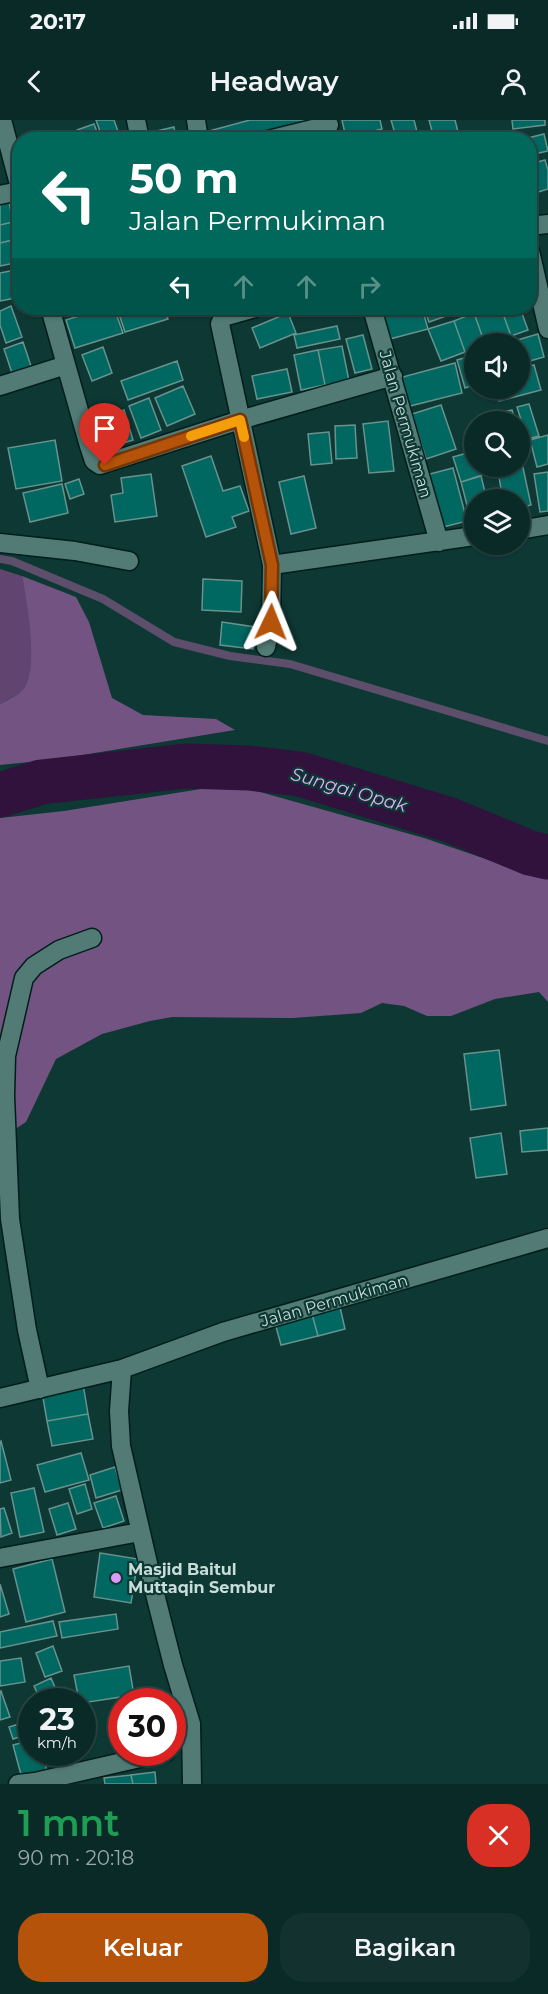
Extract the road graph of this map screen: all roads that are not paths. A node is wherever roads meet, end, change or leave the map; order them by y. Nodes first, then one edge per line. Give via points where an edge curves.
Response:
1 (2, 120) edge
2 (329, 128) edge
3 (309, 132) edge
4 (12, 159) edge
5 (537, 281) edge
6 (52, 315) edge
7 (226, 315) edge
8 (374, 315) edge
9 (548, 329) edge
10 (66, 365) junction
11 (393, 376) junction
12 (0, 386) edge
13 (240, 420) junction
14 (548, 525) edge
15 (530, 528) edge
16 (464, 538) edge
17 (439, 542) junction
18 (0, 543) edge
19 (129, 561) dead end
20 (272, 565) junction
21 (266, 647) dead end
22 (92, 938) dead end
23 (548, 1238) edge
24 (122, 1370) junction
25 (40, 1389) junction
26 (0, 1398) edge
27 (140, 1532) junction
28 (0, 1558) edge
29 (192, 1746) junction
30 (186, 1747) edge
31 (108, 1765) edge
32 (29, 1783) edge
33 (192, 1784) edge

1 - 4 street
2 - 3 street
5 - 9 street
6 - 10 street
7 - 13 street via 220,324
8 - 11 street, Jalan Permukiman
10 - 12 street
10 - 13 street via 89,446 100,465
11 - 13 street
11 - 17 street, Jalan Permukiman
13 - 20 street
14 - 15 street
16 - 17 street
17 - 20 street
18 - 19 street via 75,550
20 - 21 street via 271,622
22 - 25 street via 60,950 34,966 24,978 6,1056 10,1219
23 - 24 street, Jalan Permukiman via 223,1332
24 - 25 street, Jalan Permukiman
24 - 27 street via 121,1446
25 - 26 street, Jalan Permukiman
27 - 28 street
27 - 29 street via 191,1724
29 - 30 street
29 - 33 street
31 - 32 street

